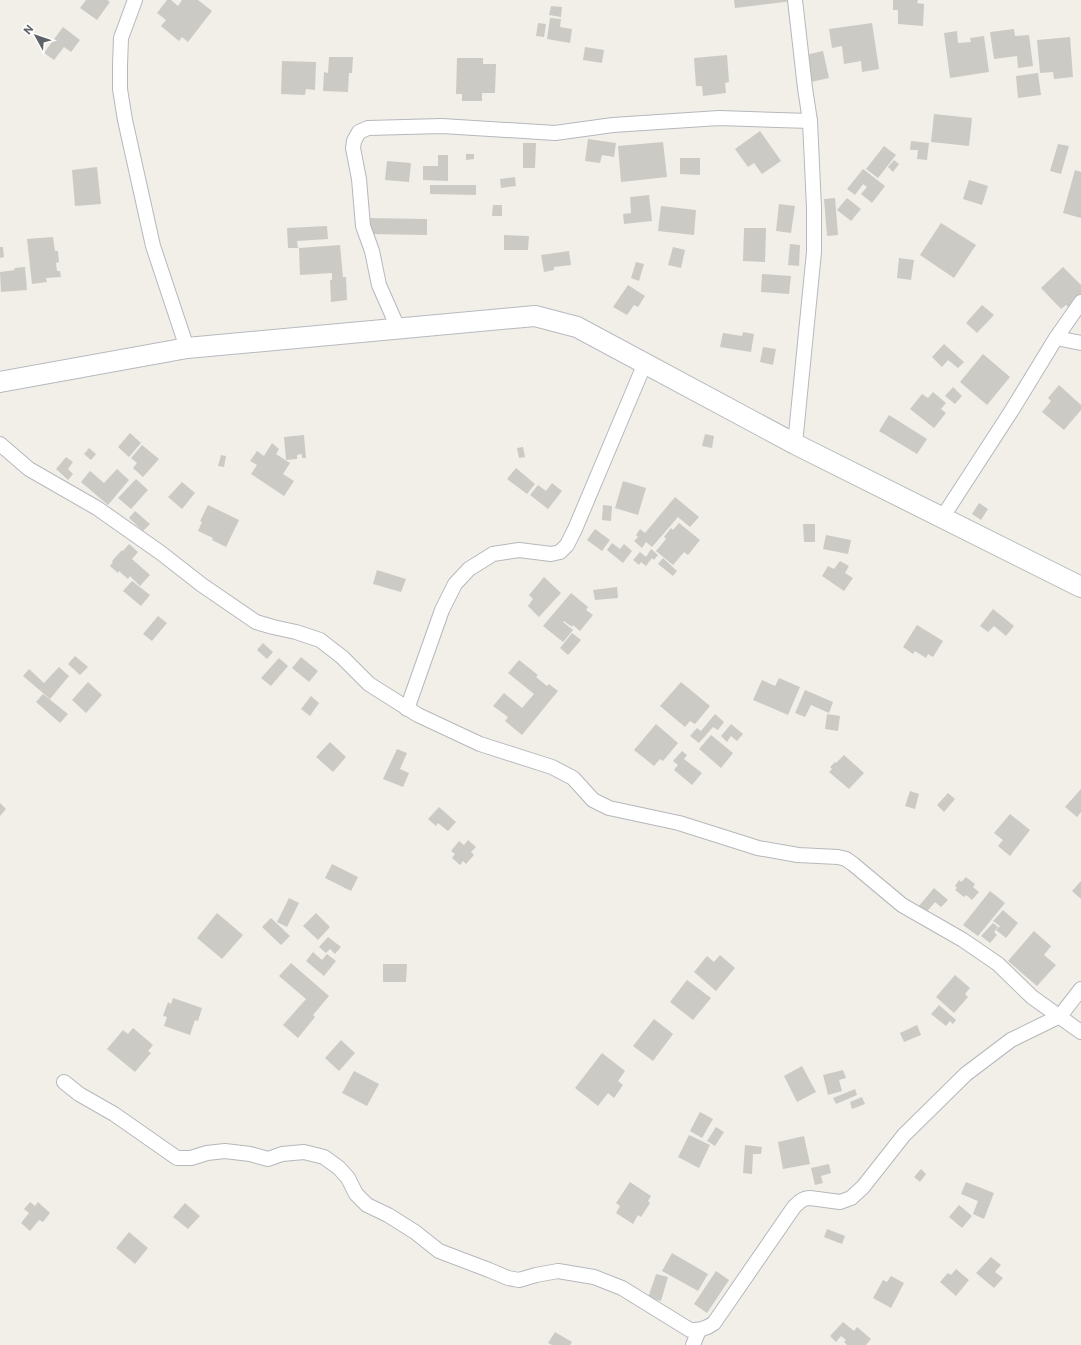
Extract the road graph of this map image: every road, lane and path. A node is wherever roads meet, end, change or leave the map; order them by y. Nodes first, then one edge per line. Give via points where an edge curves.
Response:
1 (135, 0) edge
2 (795, 0) edge
3 (810, 121) junction
4 (1081, 302) edge
5 (398, 328) junction
6 (1056, 338) junction
7 (1081, 343) edge
8 (187, 348) junction
9 (645, 363) junction
10 (0, 382) edge
11 (0, 444) edge
12 (795, 444) junction
13 (942, 518) junction
14 (1081, 587) edge
15 (407, 709) junction
16 (1081, 989) edge
17 (1060, 1016) junction
18 (1081, 1032) edge
19 (64, 1082) dead end
20 (699, 1330) junction
21 (693, 1345) edge

1 - 8 street via 122,38 120,88 139,190 153,246
2 - 3 street
3 - 5 street via 719,118 613,125 555,133 442,126 368,128 359,132 353,148 359,179 363,226 372,251 379,285
3 - 12 street via 814,252
4 - 6 street
5 - 8 main road
5 - 9 main road via 535,316 577,327
6 - 7 street
6 - 13 street
8 - 10 main road
9 - 12 main road
9 - 15 street via 567,545 560,552 550,554 519,550 493,554 469,569 455,584 442,610
11 - 15 street via 29,468 97,508 256,622 320,640 342,657 369,684
12 - 13 main road
13 - 14 main road
15 - 17 street via 480,744 552,767 573,778 593,800 609,808 679,823 758,848 846,859 902,904 998,964 1032,997
16 - 17 street
17 - 18 street
17 - 20 street via 1011,1040 966,1074 904,1135 863,1187 851,1198 840,1202 805,1198 794,1207 714,1323
19 - 20 street via 177,1158 191,1158 225,1151 268,1159 282,1154 304,1152 324,1157 340,1168 356,1194 367,1205 415,1232 439,1251 519,1280 558,1271 594,1277 622,1288 690,1330
20 - 21 street

